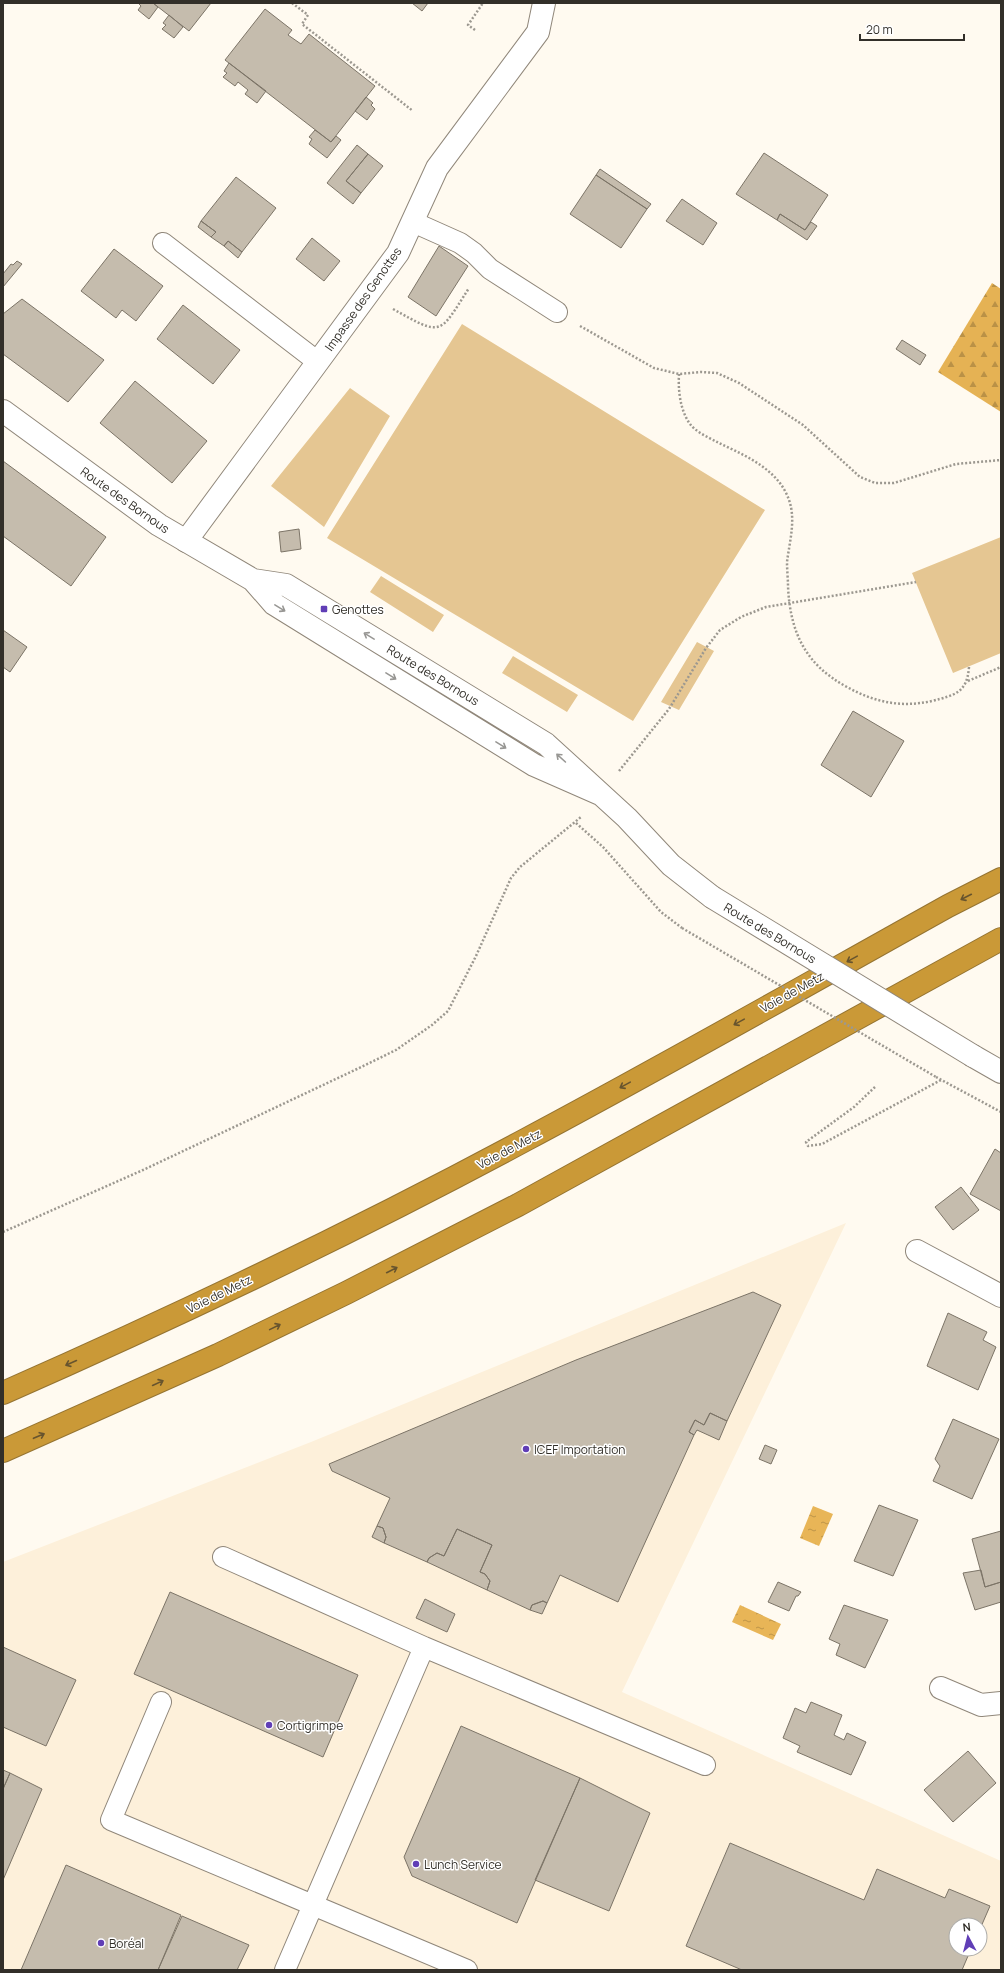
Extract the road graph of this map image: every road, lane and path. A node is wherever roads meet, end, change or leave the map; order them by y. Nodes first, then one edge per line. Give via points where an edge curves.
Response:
1 (292, 3) edge
2 (483, 3) edge
3 (544, 3) edge
4 (475, 30) dead end
5 (413, 111) dead end
6 (413, 222) junction
7 (163, 242) dead end
8 (484, 264) junction
9 (392, 309) dead end
10 (557, 312) joint
11 (318, 362) junction
12 (679, 374) junction
13 (4, 415) edge
14 (1001, 460) edge
15 (186, 541) junction
16 (916, 582) dead end
17 (789, 603) junction
18 (969, 666) dead end
19 (1001, 667) edge
20 (968, 681) junction
21 (617, 772) dead end
22 (600, 794) junction
23 (576, 823) junction
24 (1001, 879) edge
25 (1001, 939) edge
26 (1001, 1072) edge
27 (941, 1080) junction
28 (874, 1087) dead end
29 (1001, 1112) edge
30 (3, 1232) edge
31 (917, 1251) dead end
32 (1001, 1296) edge
33 (3, 1393) edge
34 (3, 1451) edge
35 (223, 1557) dead end
36 (424, 1647) junction
37 (941, 1688) dead end
38 (161, 1702) dead end
39 (1001, 1703) edge
40 (705, 1765) dead end
41 (313, 1905) junction
42 (285, 1970) edge
43 (466, 1970) edge

1 - 5 path via 308,15 302,24
2 - 4 path via 468,25
3 - 6 street, Impasse des Genottes via 538,32 437,168
6 - 8 lane via 460,243
6 - 11 street, Impasse des Genottes via 398,253
7 - 11 lane
8 - 9 path via 443,326 425,327
8 - 10 lane
10 - 12 path via 654,368
11 - 15 street, Impasse des Genottes
12 - 14 path via 717,373 739,383 803,425 860,477 875,483 894,483 956,464
12 - 17 path via 680,396 690,424 701,433 755,462 772,474 785,491 793,523 787,564
13 - 15 street, Route des Bornous via 159,525
15 - 22 street, Route des Bornous via 253,580 274,604 534,765
16 - 17 path
17 - 20 path via 800,643 813,662 835,681 860,694 880,702 904,705 954,695
17 - 21 path via 766,607 741,617 720,630 669,709
18 - 20 path
19 - 20 path
22 - 23 path
22 - 26 street, Route des Bornous, bridge via 628,818 671,865 712,897
23 - 27 path, bridge via 604,847 661,912 682,928
23 - 30 path via 520,867 511,878 448,1011 432,1025 396,1050 357,1069 143,1170
24 -> 33 highway, Voie de Metz via 436,1187 107,1347
34 -> 25 highway via 218,1355 518,1206
27 - 28 path via 822,1144 808,1146 806,1142 854,1107
27 - 29 path
31 - 32 street
35 - 36 lane
36 - 40 lane
36 - 41 lane
37 - 39 street via 981,1705
38 - 41 lane via 111,1820
41 - 42 lane
41 - 43 lane

